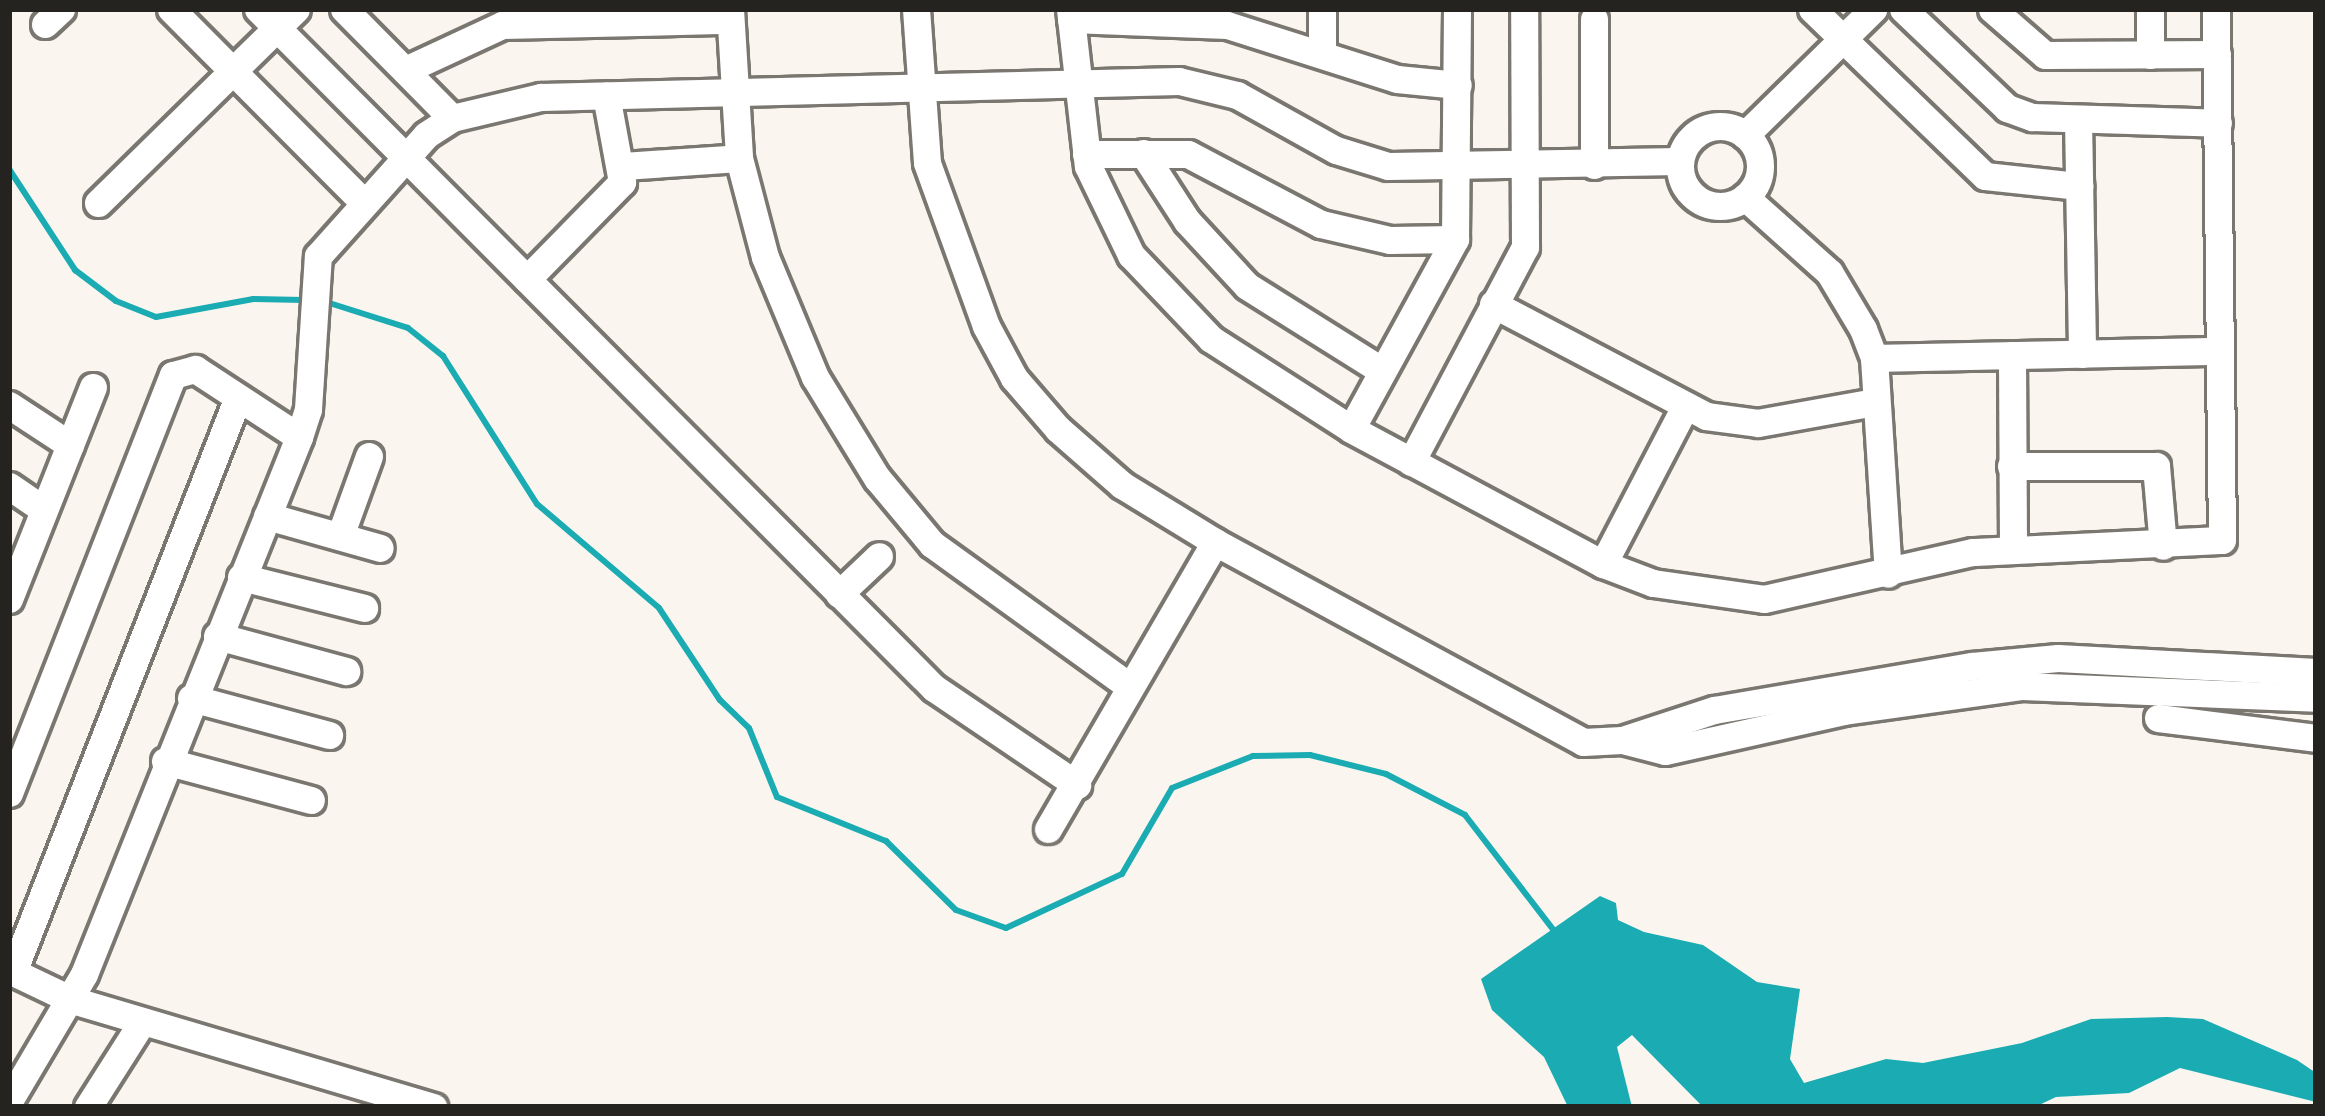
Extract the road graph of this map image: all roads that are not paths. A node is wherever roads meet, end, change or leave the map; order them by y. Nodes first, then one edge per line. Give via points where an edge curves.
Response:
1 (171, 9) edge
2 (344, 9) edge
3 (916, 9) edge
4 (1322, 9) edge
5 (1457, 9) edge
6 (1524, 9) edge
7 (1812, 9) edge
8 (1873, 9) edge
9 (1903, 9) edge
10 (1992, 9) edge
11 (2150, 9) edge
12 (2216, 9) edge
13 (1071, 14) edge
14 (277, 15) edge
15 (555, 15) edge
16 (730, 15) edge
17 (1128, 15) edge
18 (1594, 20) dead end
19 (1842, 40) junction
20 (1322, 52) junction
21 (2217, 53) junction
22 (2150, 55) junction
23 (405, 70) junction
24 (233, 71) junction
25 (1074, 84) junction
26 (916, 85) junction
27 (1458, 86) junction
28 (606, 95) junction
29 (732, 95) junction
30 (452, 118) junction
31 (2078, 119) junction
32 (2218, 123) junction
33 (1745, 135) junction
34 (1143, 153) junction
35 (1086, 154) junction
36 (405, 158) junction
37 (739, 158) junction
38 (1680, 161) junction
39 (1594, 165) junction
40 (623, 166) junction
41 (1460, 167) junction
42 (1524, 168) junction
43 (2079, 186) junction
44 (1745, 197) junction
45 (363, 202) junction
46 (98, 203) dead end
47 (1455, 239) junction
48 (527, 279) junction
49 (1493, 304) junction
50 (2220, 351) junction
51 (2081, 354) junction
52 (2012, 355) junction
53 (1874, 358) junction
54 (1381, 370) junction
55 (93, 387) dead end
56 (238, 397) junction
57 (1875, 402) junction
58 (9, 405) edge
59 (1683, 410) junction
60 (1351, 429) junction
61 (299, 437) junction
62 (70, 445) junction
63 (369, 455) dead end
64 (1411, 462) junction
65 (2011, 466) junction
66 (9, 486) edge
67 (44, 510) junction
68 (267, 516) junction
69 (340, 536) junction
70 (1215, 542) junction
71 (2163, 546) junction
72 (2013, 547) junction
73 (380, 548) dead end
74 (879, 556) dead end
75 (1603, 564) junction
76 (15, 566) edge
77 (1888, 574) junction
78 (241, 577) junction
79 (838, 595) junction
80 (9, 599) edge
81 (364, 608) dead end
82 (217, 636) junction
83 (346, 671) dead end
84 (2316, 672) edge
85 (1130, 687) junction
86 (191, 698) junction
87 (2316, 698) edge
88 (2158, 718) dead end
89 (20, 731) edge
90 (329, 735) dead end
91 (2316, 738) edge
92 (1622, 740) junction
93 (165, 761) junction
94 (1077, 784) junction
95 (9, 793) edge
96 (311, 800) dead end
97 (1048, 829) dead end
98 (11, 971) edge
99 (71, 1000) junction
100 (142, 1022) junction
101 (9, 1101) edge
102 (88, 1107) edge
103 (433, 1107) edge

1 - 24 street
2 - 23 street
3 - 26 street
4 - 20 street
5 - 27 street
6 - 42 street
7 - 19 street
8 - 19 street
9 - 31 street via 2007,107
10 - 22 street via 2044,55
11 - 22 street
12 - 21 street
13 - 17 street
13 - 25 street
14 - 24 street
14 - 36 street
15 - 16 street
15 - 23 street via 502,25
16 - 29 street
17 - 20 street via 1227,26
18 - 39 street
19 - 33 street
19 - 43 street via 1984,176
20 - 27 street via 1397,80
21 - 22 street
21 - 32 street
23 - 30 street
24 - 45 street
24 - 46 street
25 - 26 street
25 - 35 street
25 - 41 street via 1179,81 1237,95 1371,161
26 - 29 street
26 - 70 street via 927,163 986,326 1014,378 1122,484
27 - 41 street
28 - 29 street
28 - 30 street via 541,97
28 - 40 street
29 - 37 street
30 - 36 street
31 - 32 street
31 - 43 street
32 - 50 street
33 - 38 street via 1723,126 1700,132
33 - 44 street via 1760,166
34 - 35 street
34 - 47 street via 1188,154 1343,231
34 - 54 street via 1186,221 1246,286
35 - 60 street via 1131,255 1166,300 1211,339
36 - 45 street
36 - 48 street
37 - 40 street
37 - 85 street via 765,257 815,376 877,478 932,544
38 - 39 street
38 - 44 street via 1686,188 1706,204
39 - 42 street
40 - 48 street via 613,197
41 - 42 street
41 - 47 street
42 - 49 street via 1528,234
43 - 51 street
44 - 53 street via 1829,272
45 - 61 street via 330,235
47 - 54 street
48 - 79 street
49 - 59 street
49 - 64 street
50 - 51 street
50 - 71 street via 2222,540
51 - 52 street
52 - 53 street
52 - 65 street
53 - 57 street
54 - 60 street
55 - 62 street
56 - 61 street
56 - 89 street via 195,369 173,375
56 - 98 street
57 - 59 street via 1758,423
57 - 77 street
58 - 62 street
59 - 75 street
60 - 64 street
61 - 68 street
62 - 67 street
63 - 69 street
64 - 75 street
65 - 71 street via 2156,466
65 - 72 street
66 - 67 street
67 - 76 street
68 - 69 street
68 - 78 street
69 - 73 street
70 - 85 street
70 - 92 street via 1582,742
71 - 72 street
72 - 77 street
74 - 79 street
75 - 77 street via 1653,583 1764,599
76 - 80 street
78 - 81 street
78 - 82 street
79 - 94 street via 934,688
82 - 83 street
82 - 86 street
84 - 92 street via 2058,658 1972,665 1714,710
85 - 94 street
86 - 90 street
86 - 93 street
87 - 92 street via 2062,685 1979,689 1665,752
88 - 91 street
89 - 95 street
93 - 96 street
93 - 99 street
94 - 97 street
98 - 99 street
99 - 100 street
99 - 101 street
100 - 102 street
100 - 103 street

